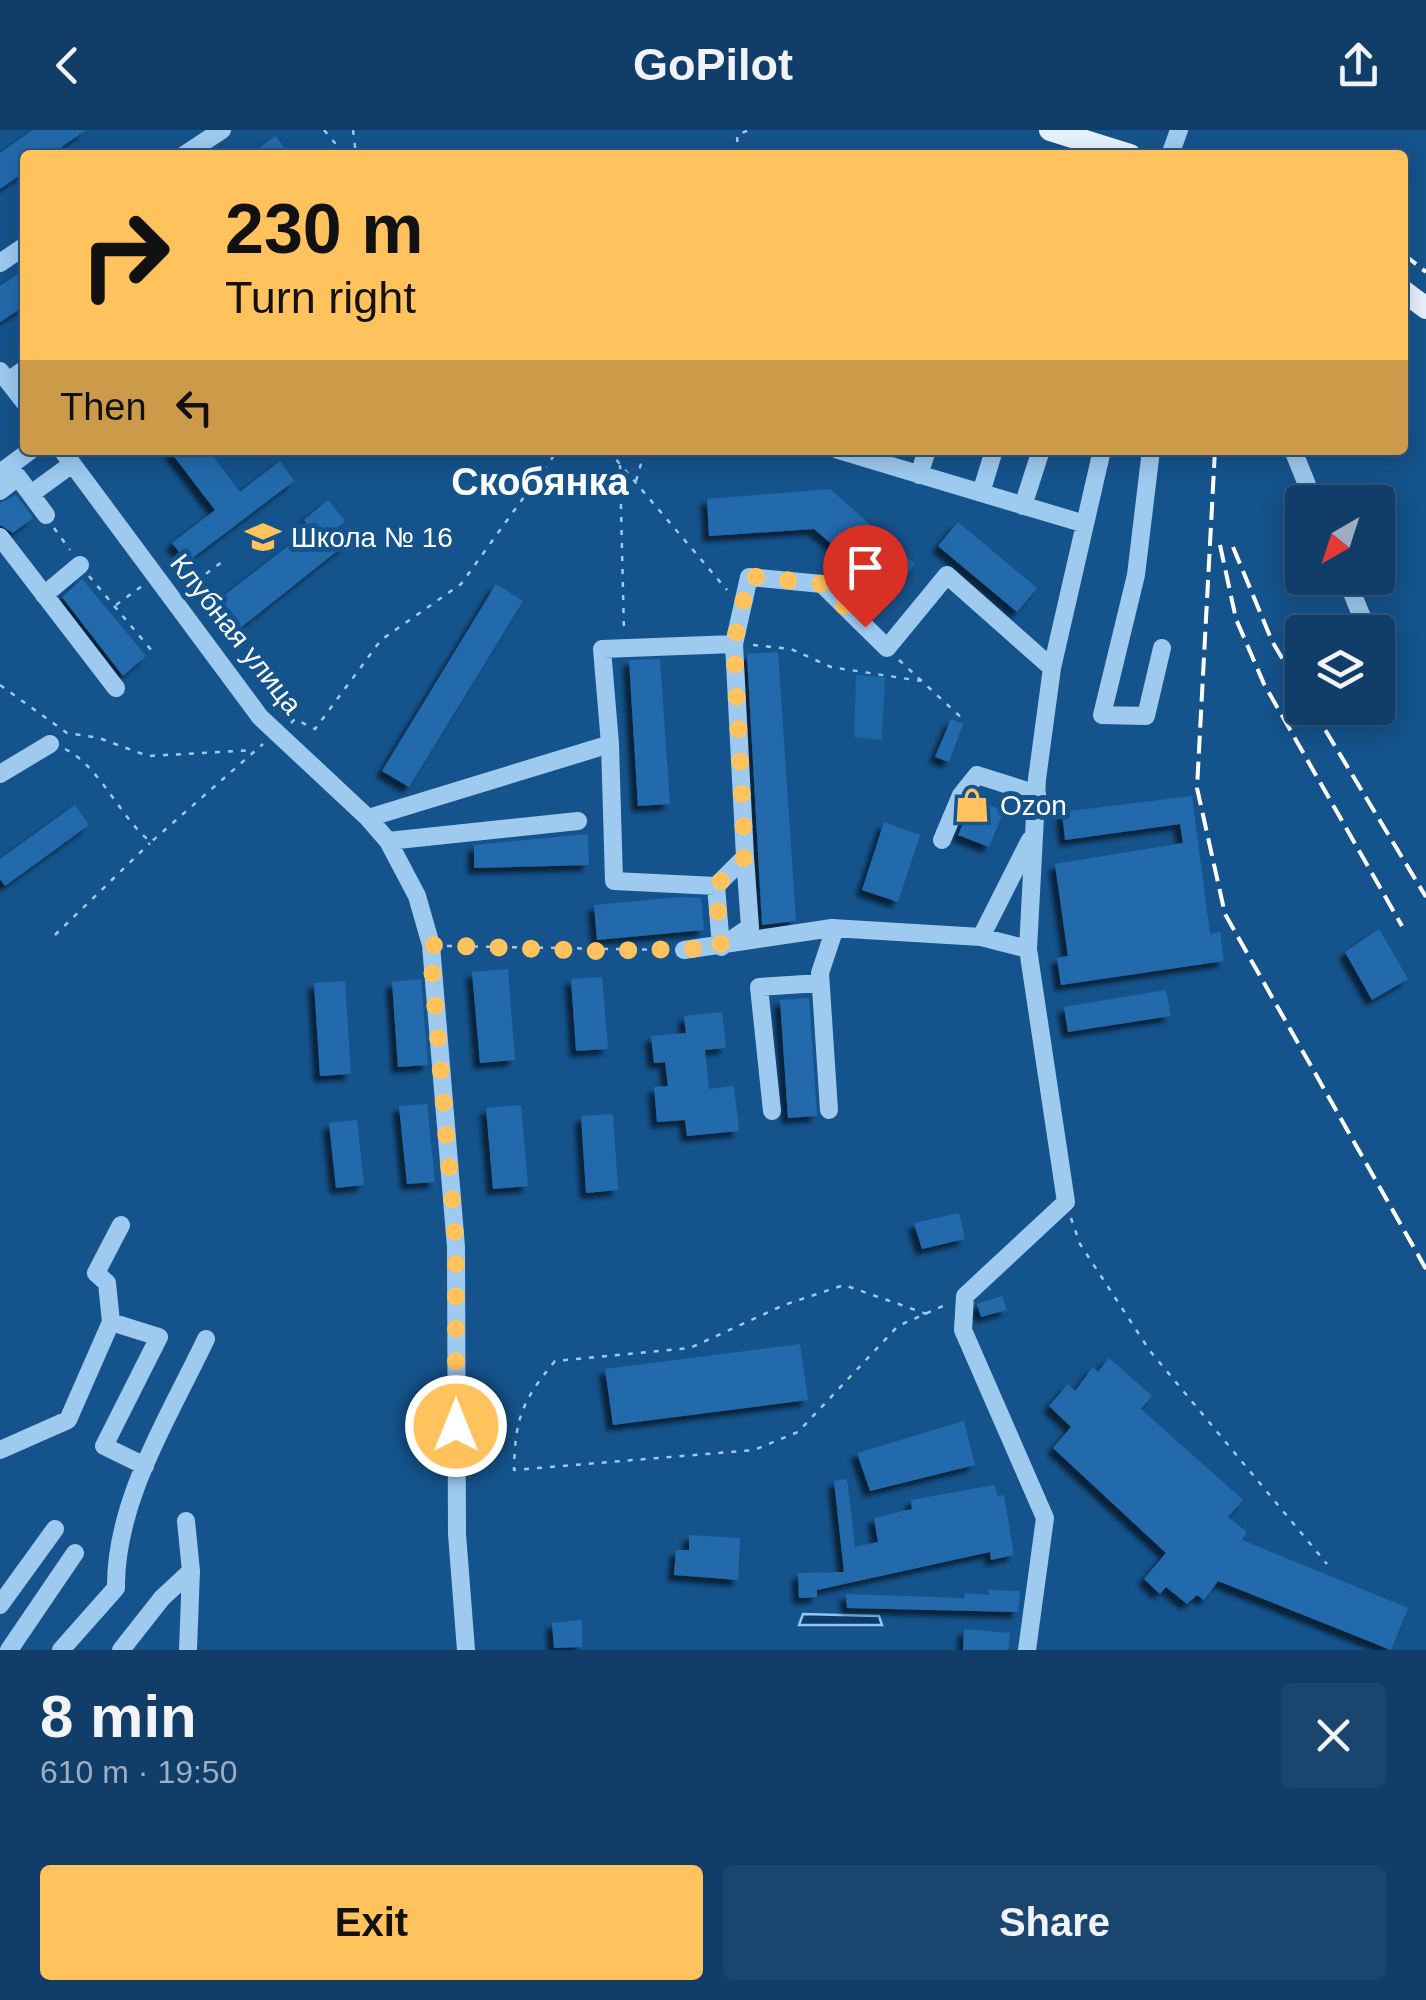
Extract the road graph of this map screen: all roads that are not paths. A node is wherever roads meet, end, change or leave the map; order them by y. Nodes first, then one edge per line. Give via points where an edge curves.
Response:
1 (222, 130) edge
2 (1050, 130) edge
3 (192, 150) edge
4 (1114, 150) edge
5 (4, 376) edge
6 (20, 397) edge
7 (25, 455) edge
8 (926, 455) edge
9 (992, 455) edge
10 (1039, 455) edge
11 (1101, 455) edge
12 (1150, 455) edge
13 (1295, 455) edge
14 (879, 456) edge
15 (67, 457) edge
16 (0, 473) edge
17 (919, 474) junction
18 (1307, 485) edge
19 (0, 490) edge
20 (981, 493) junction
21 (30, 494) junction
22 (1024, 506) junction
23 (46, 514) road end
24 (1085, 524) junction
25 (0, 537) edge
26 (80, 565) road end
27 (44, 596) junction
28 (734, 644) junction
29 (1162, 648) dead end
30 (1052, 668) junction
31 (116, 688) dead end
32 (50, 744) road end
33 (610, 744) junction
34 (0, 774) edge
35 (1036, 794) junction
36 (368, 818) junction
37 (578, 821) dead end
38 (1034, 832) junction
39 (942, 840) dead end
40 (388, 842) junction
41 (745, 857) junction
42 (716, 886) junction
43 (836, 928) junction
44 (981, 937) junction
45 (721, 948) junction
46 (1028, 949) junction
47 (684, 950) road end
48 (820, 982) junction
49 (829, 1110) dead end
50 (772, 1111) dead end
51 (121, 1225) dead end
52 (111, 1322) junction
53 (206, 1340) dead end
54 (0, 1450) edge
55 (145, 1466) junction
56 (186, 1521) dead end
57 (54, 1529) dead end
58 (75, 1553) dead end
59 (191, 1571) junction
60 (0, 1604) edge
61 (8, 1650) edge
62 (61, 1650) edge
63 (121, 1650) edge
64 (188, 1650) edge
65 (466, 1650) edge
66 (1027, 1650) edge

1 - 3 street
2 - 4 main road
5 - 6 street
7 - 16 street
8 - 17 street
9 - 20 street
10 - 22 street
11 - 24 street
12 - 29 street via 1136,575 1102,714 1146,716
13 - 18 street
14 - 17 street
15 - 21 street
15 - 36 street, Клубная улица via 277,734
17 - 20 street
19 - 21 street via 18,477
20 - 22 street
21 - 23 street
22 - 24 street
24 - 30 street
25 - 27 street
26 - 27 street
27 - 31 street
28 - 30 street via 749,576 822,584 887,648 947,575
28 - 33 street via 602,649
28 - 41 street
30 - 35 street
32 - 34 street
33 - 36 street
33 - 42 street via 614,881
35 - 38 street
35 - 39 street via 978,775 960,795
36 - 40 street, Клубная улица
37 - 40 street
38 - 44 street
38 - 46 street
40 - 65 street, Клубная улица via 417,896 430,945 456,1246 457,1534
41 - 42 street
41 - 45 street via 750,927
42 - 45 street
43 - 44 street
43 - 45 street
43 - 48 street
44 - 46 street
45 - 47 street
46 - 66 street via 1066,1202 966,1296 963,1330 1045,1518
48 - 49 street
48 - 50 street via 759,987
51 - 52 street via 96,1274 107,1283
52 - 54 street via 68,1420
52 - 55 street via 159,1337 104,1446
53 - 55 street
55 - 62 street via 116,1553 116,1588
56 - 59 street
57 - 60 street
58 - 61 street
59 - 63 street
59 - 64 street

